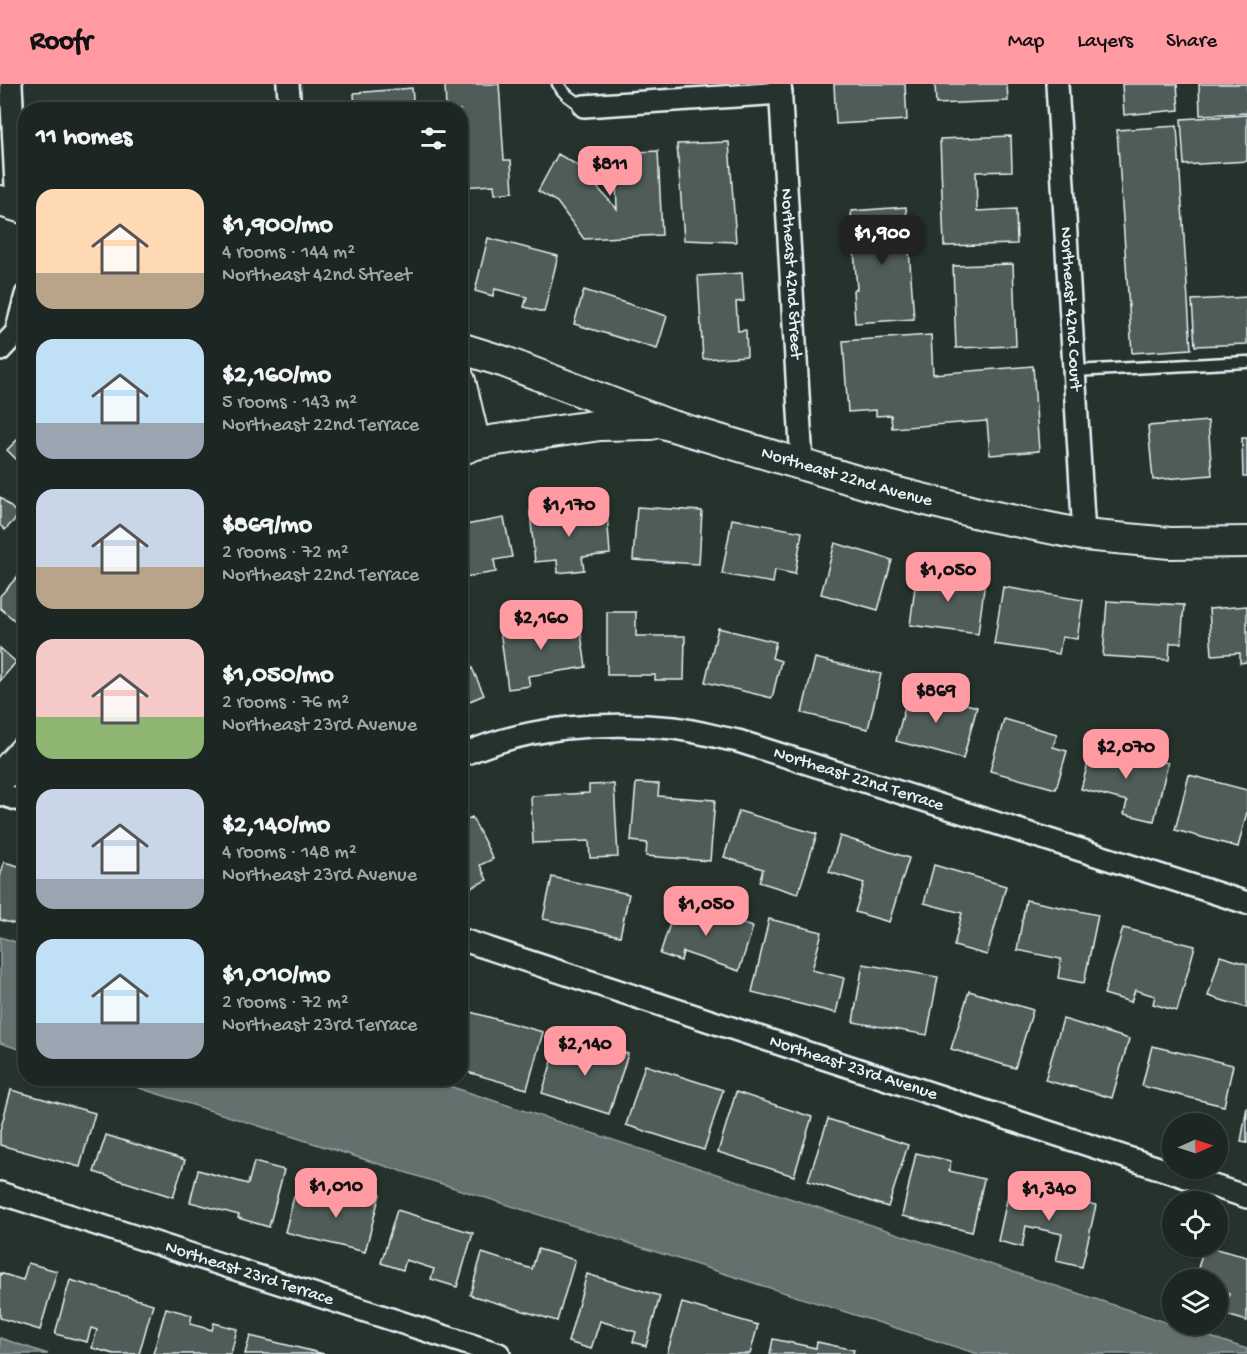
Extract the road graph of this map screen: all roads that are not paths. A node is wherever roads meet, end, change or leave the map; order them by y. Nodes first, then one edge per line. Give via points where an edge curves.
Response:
1 (11, 84) edge
2 (288, 84) edge
3 (558, 84) edge
4 (1057, 84) edge
5 (781, 89) edge
6 (289, 102) edge
7 (584, 106) joint
8 (14, 206) edge
9 (18, 325) edge
10 (0, 350) edge
11 (468, 350) edge
12 (1247, 362) edge
13 (1074, 371) junction
14 (666, 424) junction
15 (468, 447) edge
16 (802, 464) junction
17 (1084, 535) junction
18 (1247, 542) edge
19 (468, 753) edge
20 (18, 758) edge
21 (0, 778) edge
22 (0, 794) edge
23 (18, 799) edge
24 (1247, 903) edge
25 (468, 942) edge
26 (0, 1193) edge
27 (1247, 1197) edge
28 (499, 1354) edge

1 - 8 street
2 - 6 street
3 - 7 lane via 574,102
4 - 13 street, Northeast 42nd Court
5 - 7 street
5 - 16 street, Northeast 42nd Street
9 - 10 street
11 - 14 street, Northeast 22nd Avenue
12 - 13 lane
13 - 17 street, Northeast 42nd Court
14 - 15 street via 600,425
14 - 16 street, Northeast 22nd Avenue
16 - 17 street, Northeast 22nd Avenue via 894,492
17 - 18 street, Northeast 22nd Avenue via 1170,543
19 - 24 street, Northeast 22nd Terrace via 518,736 578,727 632,725 676,729 738,741
20 - 21 street
22 - 23 street
25 - 27 street, Northeast 23rd Avenue
26 - 28 street, Northeast 23rd Terrace

